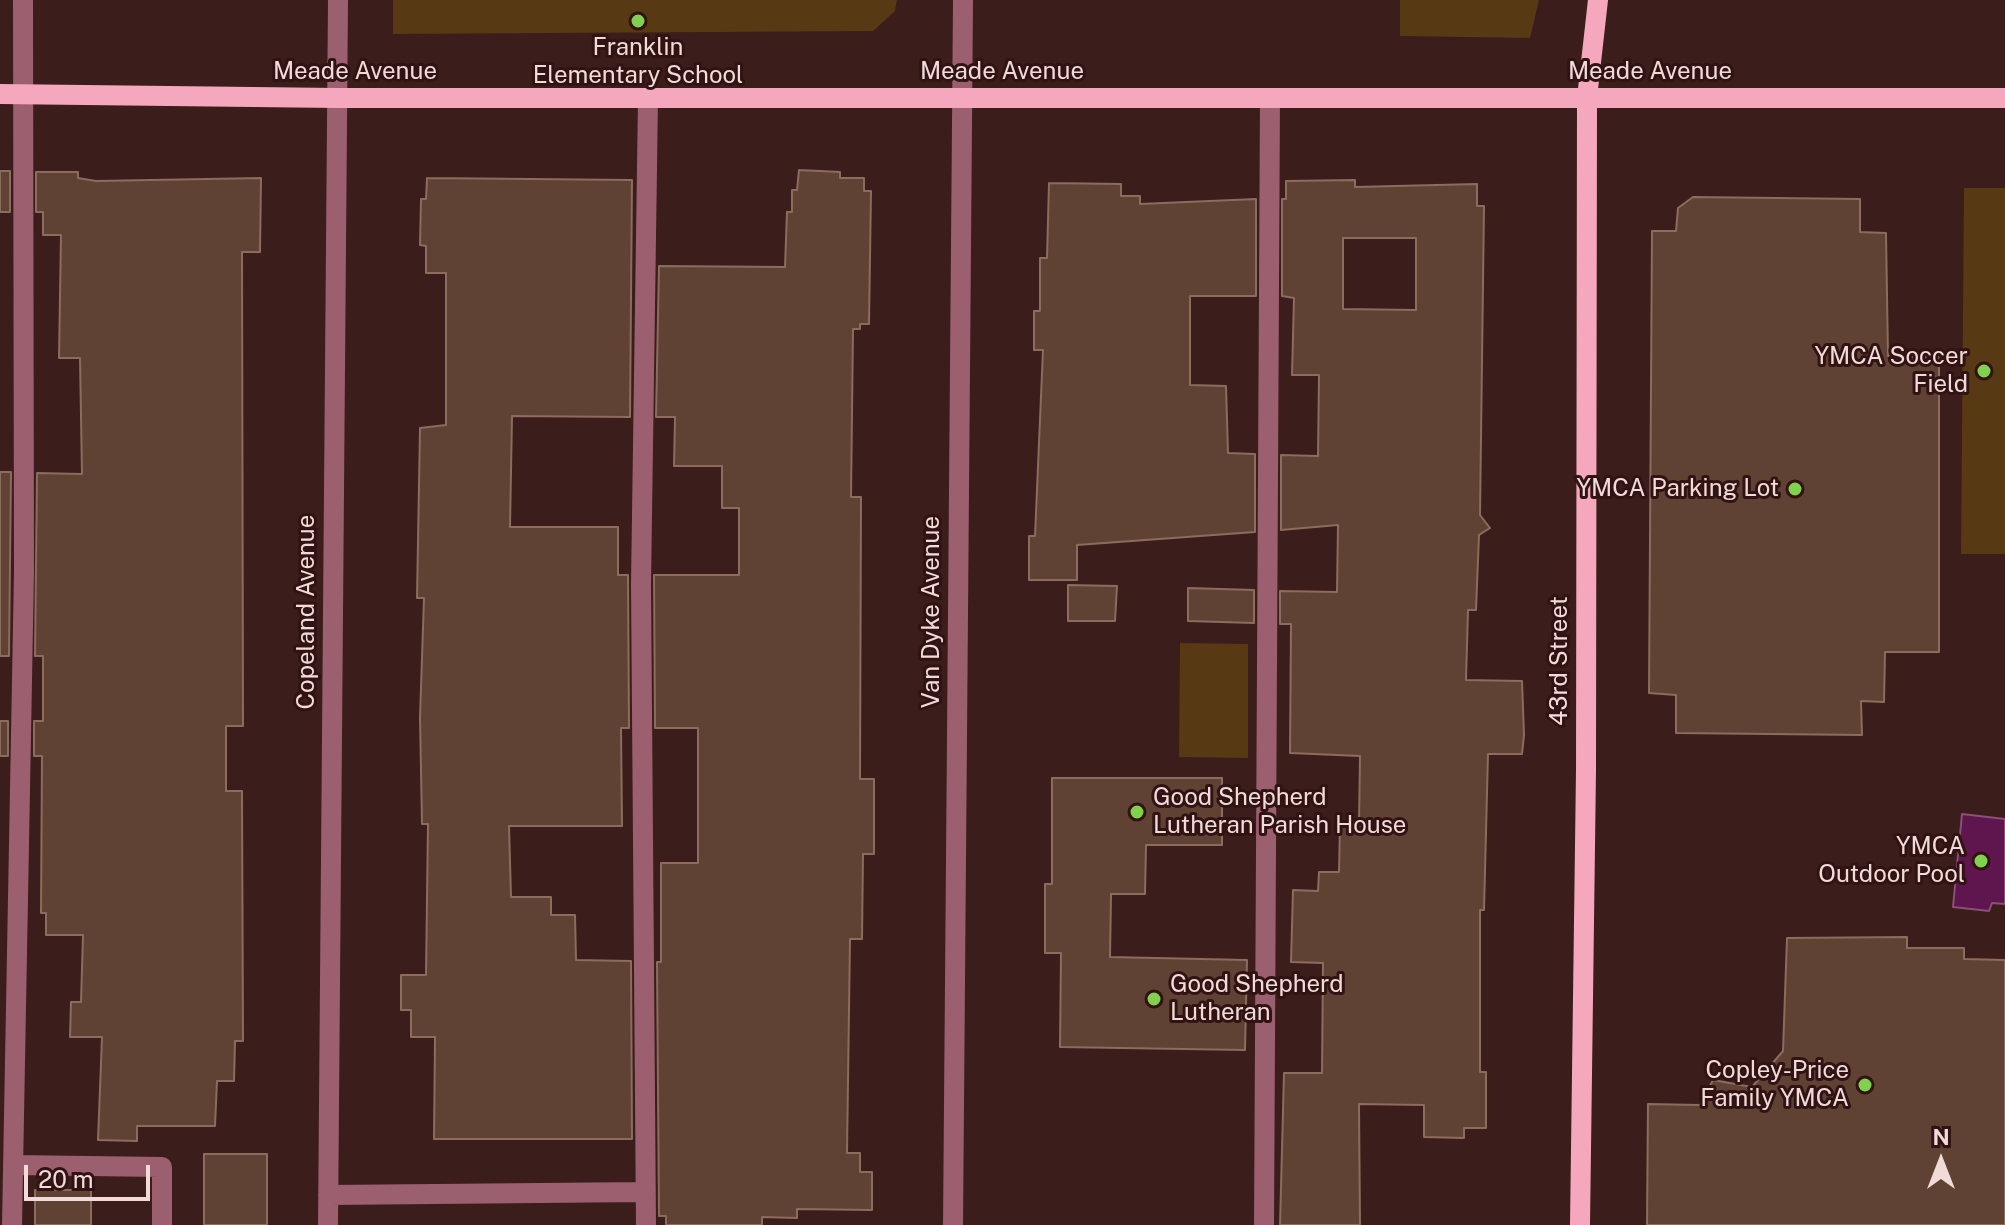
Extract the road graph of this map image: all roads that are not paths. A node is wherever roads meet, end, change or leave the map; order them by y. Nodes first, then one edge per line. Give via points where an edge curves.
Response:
1 (23, 0) edge
2 (338, 0) edge
3 (963, 0) edge
4 (1598, 0) edge
5 (0, 94) edge
6 (22, 94) junction
7 (337, 98) junction
8 (648, 98) junction
9 (964, 98) junction
10 (1270, 98) junction
11 (1587, 98) junction
12 (2005, 98) edge
13 (13, 1165) junction
14 (645, 1192) junction
15 (328, 1195) junction
16 (12, 1225) edge
17 (162, 1225) edge
18 (328, 1225) edge
19 (646, 1225) edge
20 (953, 1225) edge
21 (1264, 1225) edge
22 (1580, 1225) edge

1 - 6 street
2 - 7 street, Copeland Avenue
3 - 9 street, Van Dyke Avenue
4 - 11 main road, 43rd Street
5 - 6 main road, Meade Avenue
6 - 7 main road, Meade Avenue
6 - 13 street via 24,571
7 - 8 main road, Meade Avenue
7 - 15 street, Copeland Avenue
8 - 9 main road, Meade Avenue
8 - 14 street via 641,584
9 - 10 main road, Meade Avenue
9 - 20 street, Van Dyke Avenue
10 - 11 main road, Meade Avenue
10 - 21 street
11 - 12 main road, Meade Avenue
11 - 22 main road, 43rd Street
13 - 16 street
13 - 17 street via 162,1167
14 - 15 street
14 - 19 street
15 - 18 street, Copeland Avenue

